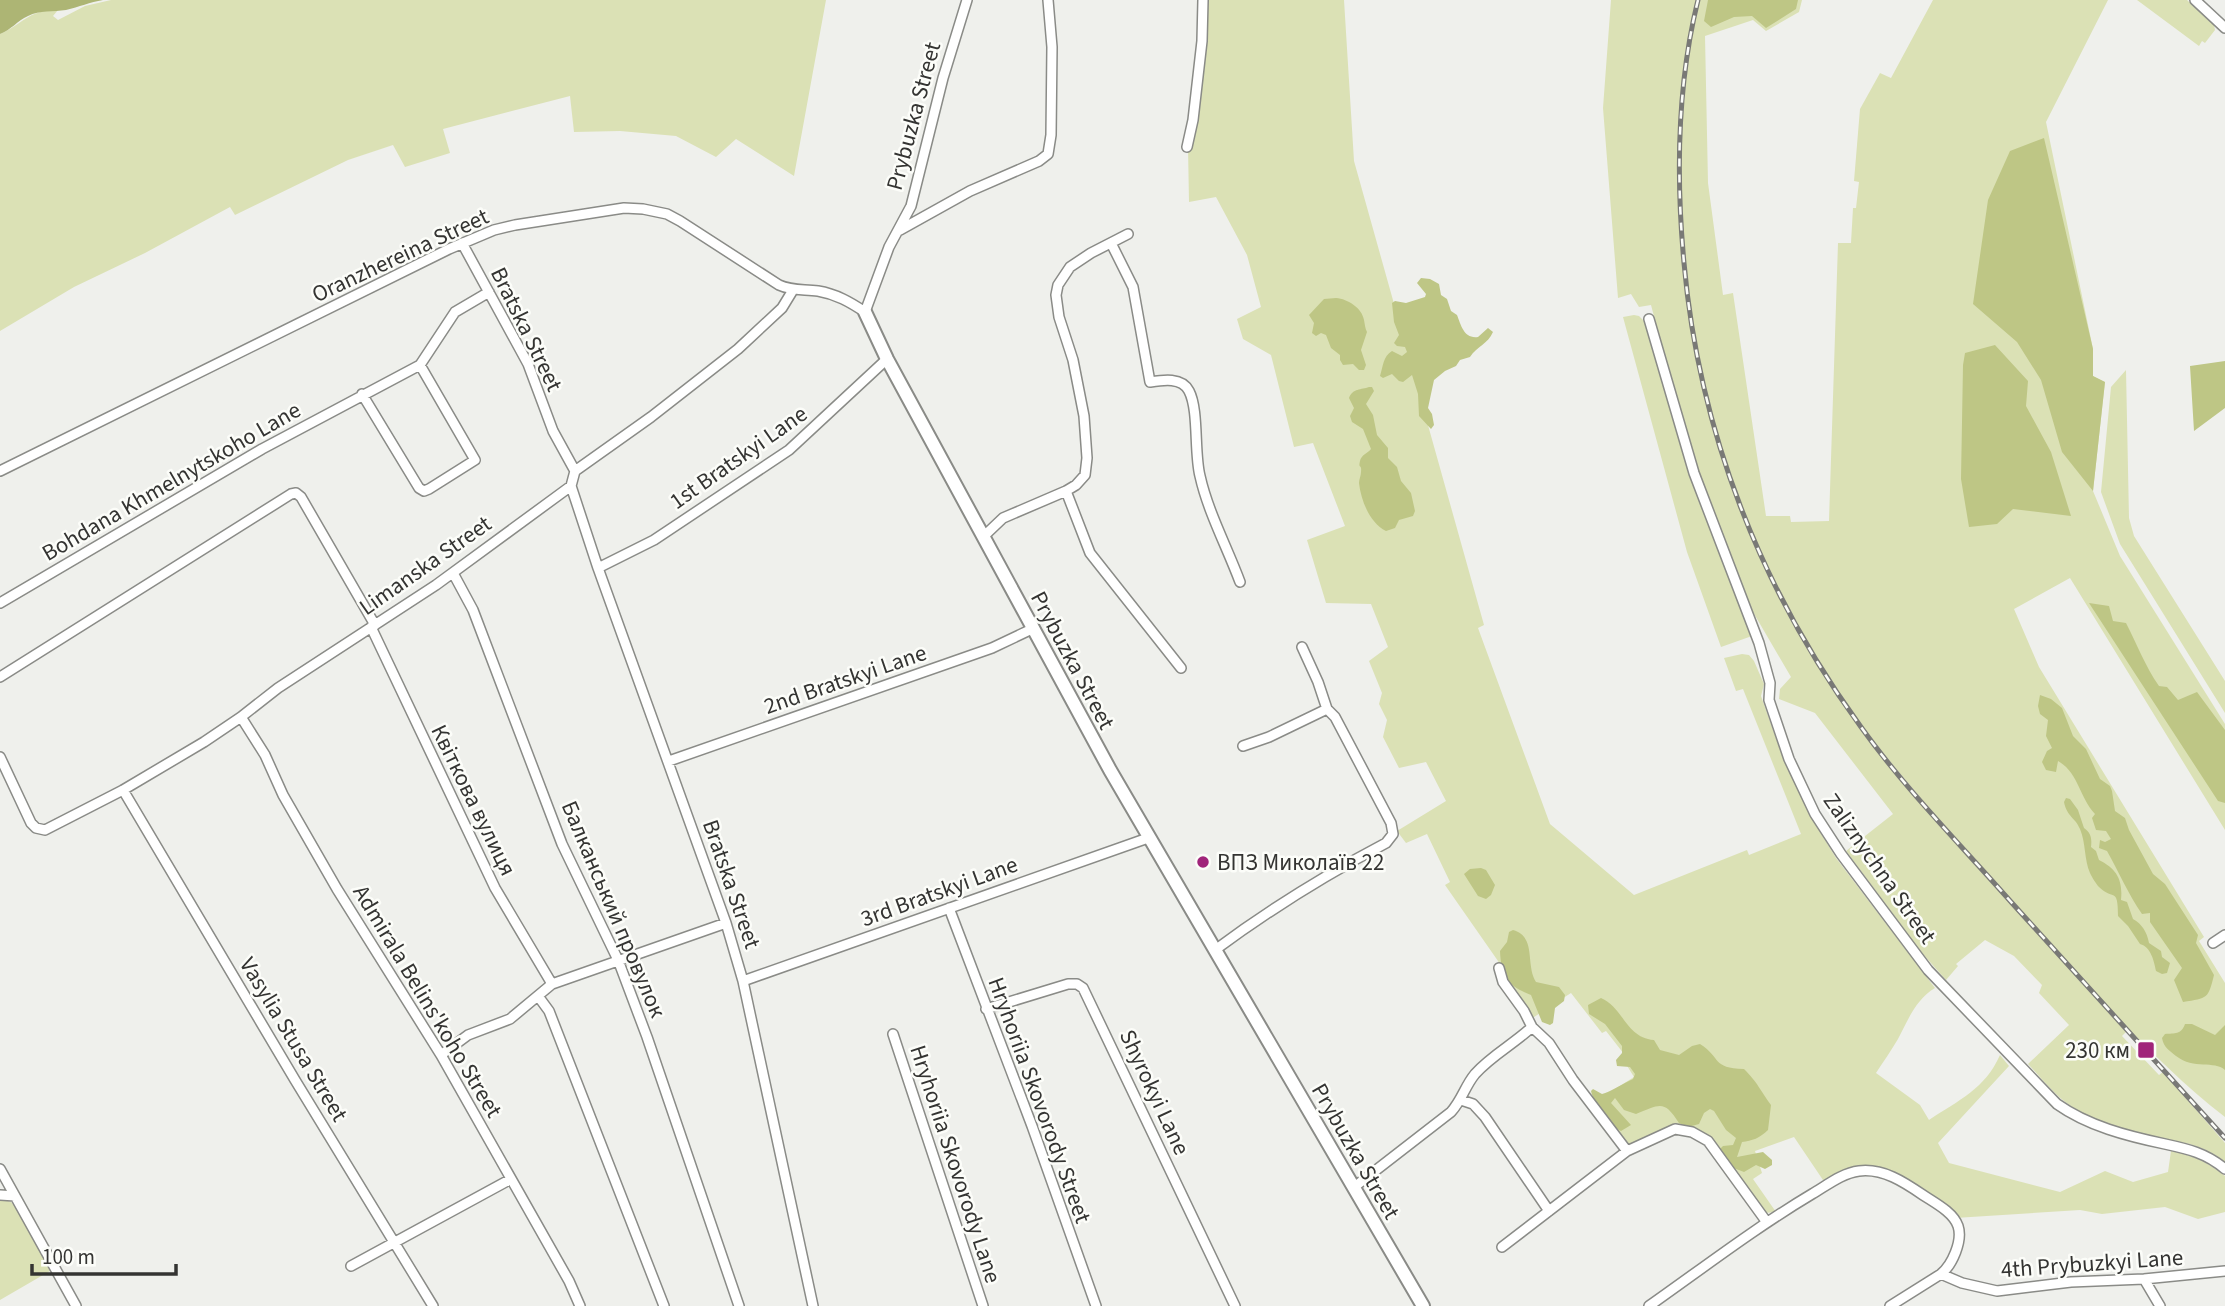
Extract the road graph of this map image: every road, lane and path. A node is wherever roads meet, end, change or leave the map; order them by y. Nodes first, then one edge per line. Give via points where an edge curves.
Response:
1 (967, 0) edge
2 (1048, 0) edge
3 (1203, 0) edge
4 (2195, 0) edge
5 (2225, 28) edge
6 (1187, 147) dead end
7 (899, 231) junction
8 (1128, 234) dead end
9 (462, 243) junction
10 (1111, 243) junction
11 (793, 290) junction
12 (489, 292) junction
13 (865, 312) junction
14 (1649, 319) dead end
15 (887, 359) junction
16 (420, 365) junction
17 (362, 394) junction
18 (0, 471) edge
19 (575, 471) junction
20 (571, 486) junction
21 (1066, 491) junction
22 (983, 537) junction
23 (598, 568) junction
24 (453, 573) junction
25 (1240, 582) dead end
26 (0, 603) edge
27 (373, 626) junction
28 (1032, 629) junction
29 (1302, 647) dead end
30 (1181, 667) dead end
31 (0, 677) edge
32 (1327, 709) junction
33 (241, 717) junction
34 (1243, 746) dead end
35 (0, 757) edge
36 (669, 761) junction
37 (123, 790) junction
38 (1148, 838) junction
39 (949, 908) junction
40 (726, 923) junction
41 (2225, 935) edge
42 (2213, 943) dead end
43 (1215, 950) junction
44 (618, 960) junction
45 (1499, 968) dead end
46 (743, 981) junction
47 (552, 984) junction
48 (538, 996) junction
49 (986, 1009) junction
50 (1532, 1027) junction
51 (893, 1034) dead end
52 (441, 1055) junction
53 (1461, 1100) junction
54 (1627, 1151) junction
55 (0, 1169) edge
56 (2225, 1169) edge
57 (511, 1179) junction
58 (1353, 1188) junction
59 (0, 1195) edge
60 (15, 1196) junction
61 (1549, 1210) junction
62 (1766, 1221) junction
63 (396, 1243) junction
64 (1502, 1247) dead end
65 (351, 1266) dead end
66 (2225, 1271) edge
67 (1941, 1275) junction
68 (2144, 1279) junction
69 (76, 1306) edge
70 (433, 1306) edge
71 (580, 1306) edge
72 (664, 1306) edge
73 (739, 1306) edge
74 (813, 1306) edge
75 (982, 1306) edge
76 (1096, 1306) edge
77 (1235, 1306) edge
78 (1423, 1306) edge
79 (1649, 1306) edge
80 (1890, 1306) edge
81 (2160, 1306) edge

1 - 7 street, Prybuzka Street via 917,186
2 - 7 street via 1052,47 1049,152
3 - 6 street
4 - 5 street
7 - 13 street, Prybuzka Street
8 - 10 street
9 - 11 street, Oranzhereina Street via 515,225 643,209 673,218
9 - 12 street, Bratska Street
9 - 18 street, Oranzhereina Street
10 - 21 street via 1070,267 1056,295 1076,372 1087,458 1082,479
10 - 25 street via 1133,287 1150,382 1174,380 1189,391 1199,474
11 - 13 street, Oranzhereina Street via 839,297
11 - 19 street via 782,308 738,349
12 - 16 street, Bohdana Khmelnytskoho Lane via 455,312
12 - 19 street, Bratska Street via 528,364 553,430
13 - 15 street, Prybuzka Street
14 - 56 street, Zaliznychna Street via 1694,473 1759,643 1770,682 1769,700 1789,759 1815,814 1841,854 1928,970 2057,1104 2097,1126 2188,1148
15 - 22 street, Prybuzka Street
15 - 23 street, 1st Bratskyi Lane via 789,450 654,540
16 - 17 street, Bohdana Khmelnytskoho Lane
16 - 17 street via 475,460 429,489 419,488
17 - 26 street, Bohdana Khmelnytskoho Lane
19 - 20 street
20 - 23 street, Bratska Street
20 - 24 street, Limanska Street
21 - 22 street via 1003,518
21 - 30 street via 1090,553
22 - 28 street, Prybuzka Street
23 - 36 street, Bratska Street
24 - 27 street, Limanska Street
24 - 44 street, Балканський провулок via 473,610 562,844
27 - 31 street, Квіткова вулиця via 296,493
27 - 33 street, Limanska Street
27 - 47 street, Квіткова вулиця via 495,888
28 - 36 street, 2nd Bratskyi Lane via 979,653
28 - 38 street, Prybuzka Street
29 - 32 street
32 - 34 street
32 - 43 street via 1393,834 1387,843 1311,886
33 - 37 street, Limanska Street
33 - 52 street, Admirala Belins'koho Street via 337,889
35 - 37 street, Limanska Street via 36,828 45,830
36 - 40 street, Bratska Street
37 - 63 street, Vasylia Stusa Street
38 - 39 street, 3rd Bratskyi Lane
38 - 43 street, Prybuzka Street
39 - 46 street, 3rd Bratskyi Lane
39 - 49 street, Hryhoriia Skovorody Street
40 - 44 street
40 - 46 street, Bratska Street
41 - 42 street
43 - 58 street, Prybuzka Street
44 - 47 street
44 - 73 street, Балканський провулок
45 - 50 street
46 - 74 street, Bratska Street
47 - 48 street
48 - 52 street via 510,1019 468,1035
48 - 72 street via 549,1011
49 - 76 street, Hryhoriia Skovorody Street
49 - 77 street, Shyrokyi Lane via 1068,984 1083,988
50 - 53 street via 1475,1074
50 - 54 street via 1549,1043
51 - 75 street, Hryhoriia Skovorody Lane
52 - 57 street, Admirala Belins'koho Street
53 - 58 street
53 - 61 street via 1485,1117
54 - 61 street
54 - 62 street via 1667,1130 1698,1134 1712,1146
55 - 60 street
57 - 63 street
57 - 71 street, Admirala Belins'koho Street
58 - 78 street, Prybuzka Street
59 - 60 street
60 - 69 street
61 - 64 street
62 - 67 street via 1845,1175 1882,1173 1945,1209 1957,1224 1957,1245
62 - 79 street
63 - 65 street
63 - 70 street, Vasylia Stusa Street
66 - 68 street, 4th Prybuzkyi Lane
67 - 68 street, 4th Prybuzkyi Lane via 1997,1291
67 - 80 street
68 - 81 street

